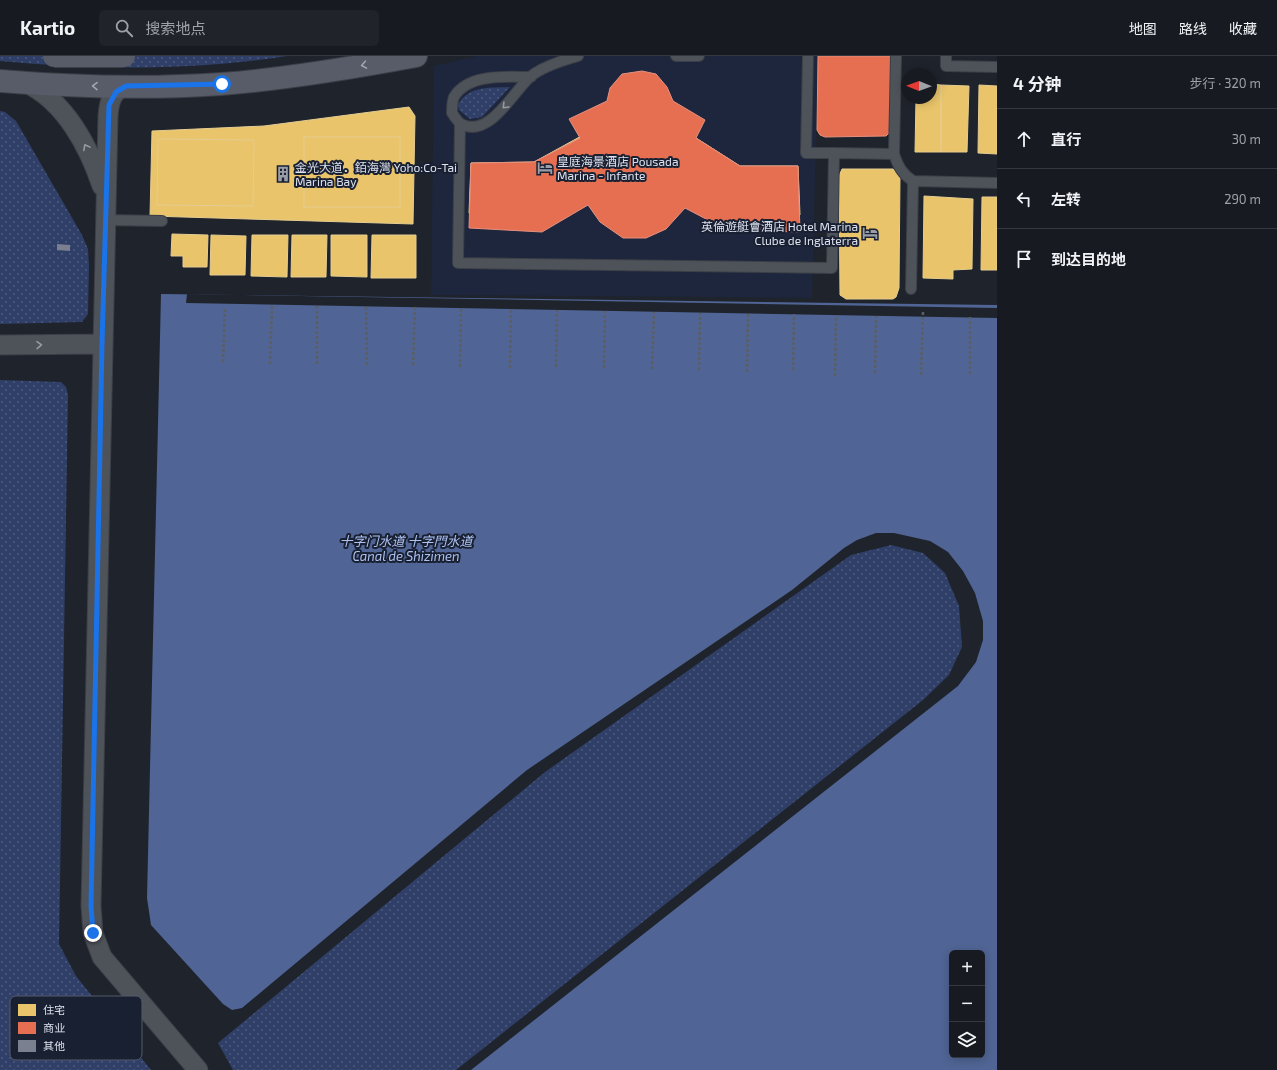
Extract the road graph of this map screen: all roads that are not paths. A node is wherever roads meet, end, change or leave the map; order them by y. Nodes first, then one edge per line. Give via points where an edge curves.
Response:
1 (54, 56) edge
2 (124, 56) edge
3 (416, 56) edge
4 (578, 56) edge
5 (676, 56) edge
6 (699, 56) edge
7 (808, 56) edge
8 (896, 56) edge
9 (946, 56) edge
10 (997, 67) edge
11 (531, 76) junction
12 (0, 81) edge
13 (26, 83) junction
14 (126, 86) junction
15 (460, 124) junction
16 (834, 153) junction
17 (894, 154) junction
18 (913, 181) junction
19 (997, 183) edge
20 (105, 196) junction
21 (105, 220) junction
22 (162, 221) dead end
23 (911, 289) dead end
24 (102, 344) junction
25 (0, 346) edge
26 (135, 996) edge
27 (142, 1004) edge
28 (198, 1070) edge

1 - 2 main road, bridge
3 -> 14 main road via 327,72 222,84
4 - 11 lane via 563,60
5 - 6 lane
7 - 16 lane via 806,153
8 - 17 lane
9 - 10 lane via 946,66
11 -> 15 lane via 489,122 474,128
11 - 15 lane via 476,81 463,87 453,98 452,113
12 - 13 main road
14 -> 13 main road
20 -> 13 street via 84,143 69,121 39,89
14 - 20 street via 116,92 109,105
15 - 16 lane via 458,263 832,268
16 - 17 lane
17 - 18 lane via 898,166
18 - 19 lane
18 - 23 lane
20 - 21 street
21 - 22 lane
21 - 24 street
25 -> 24 street
24 - 26 street via 91,906 93,933 102,957
27 - 28 street

